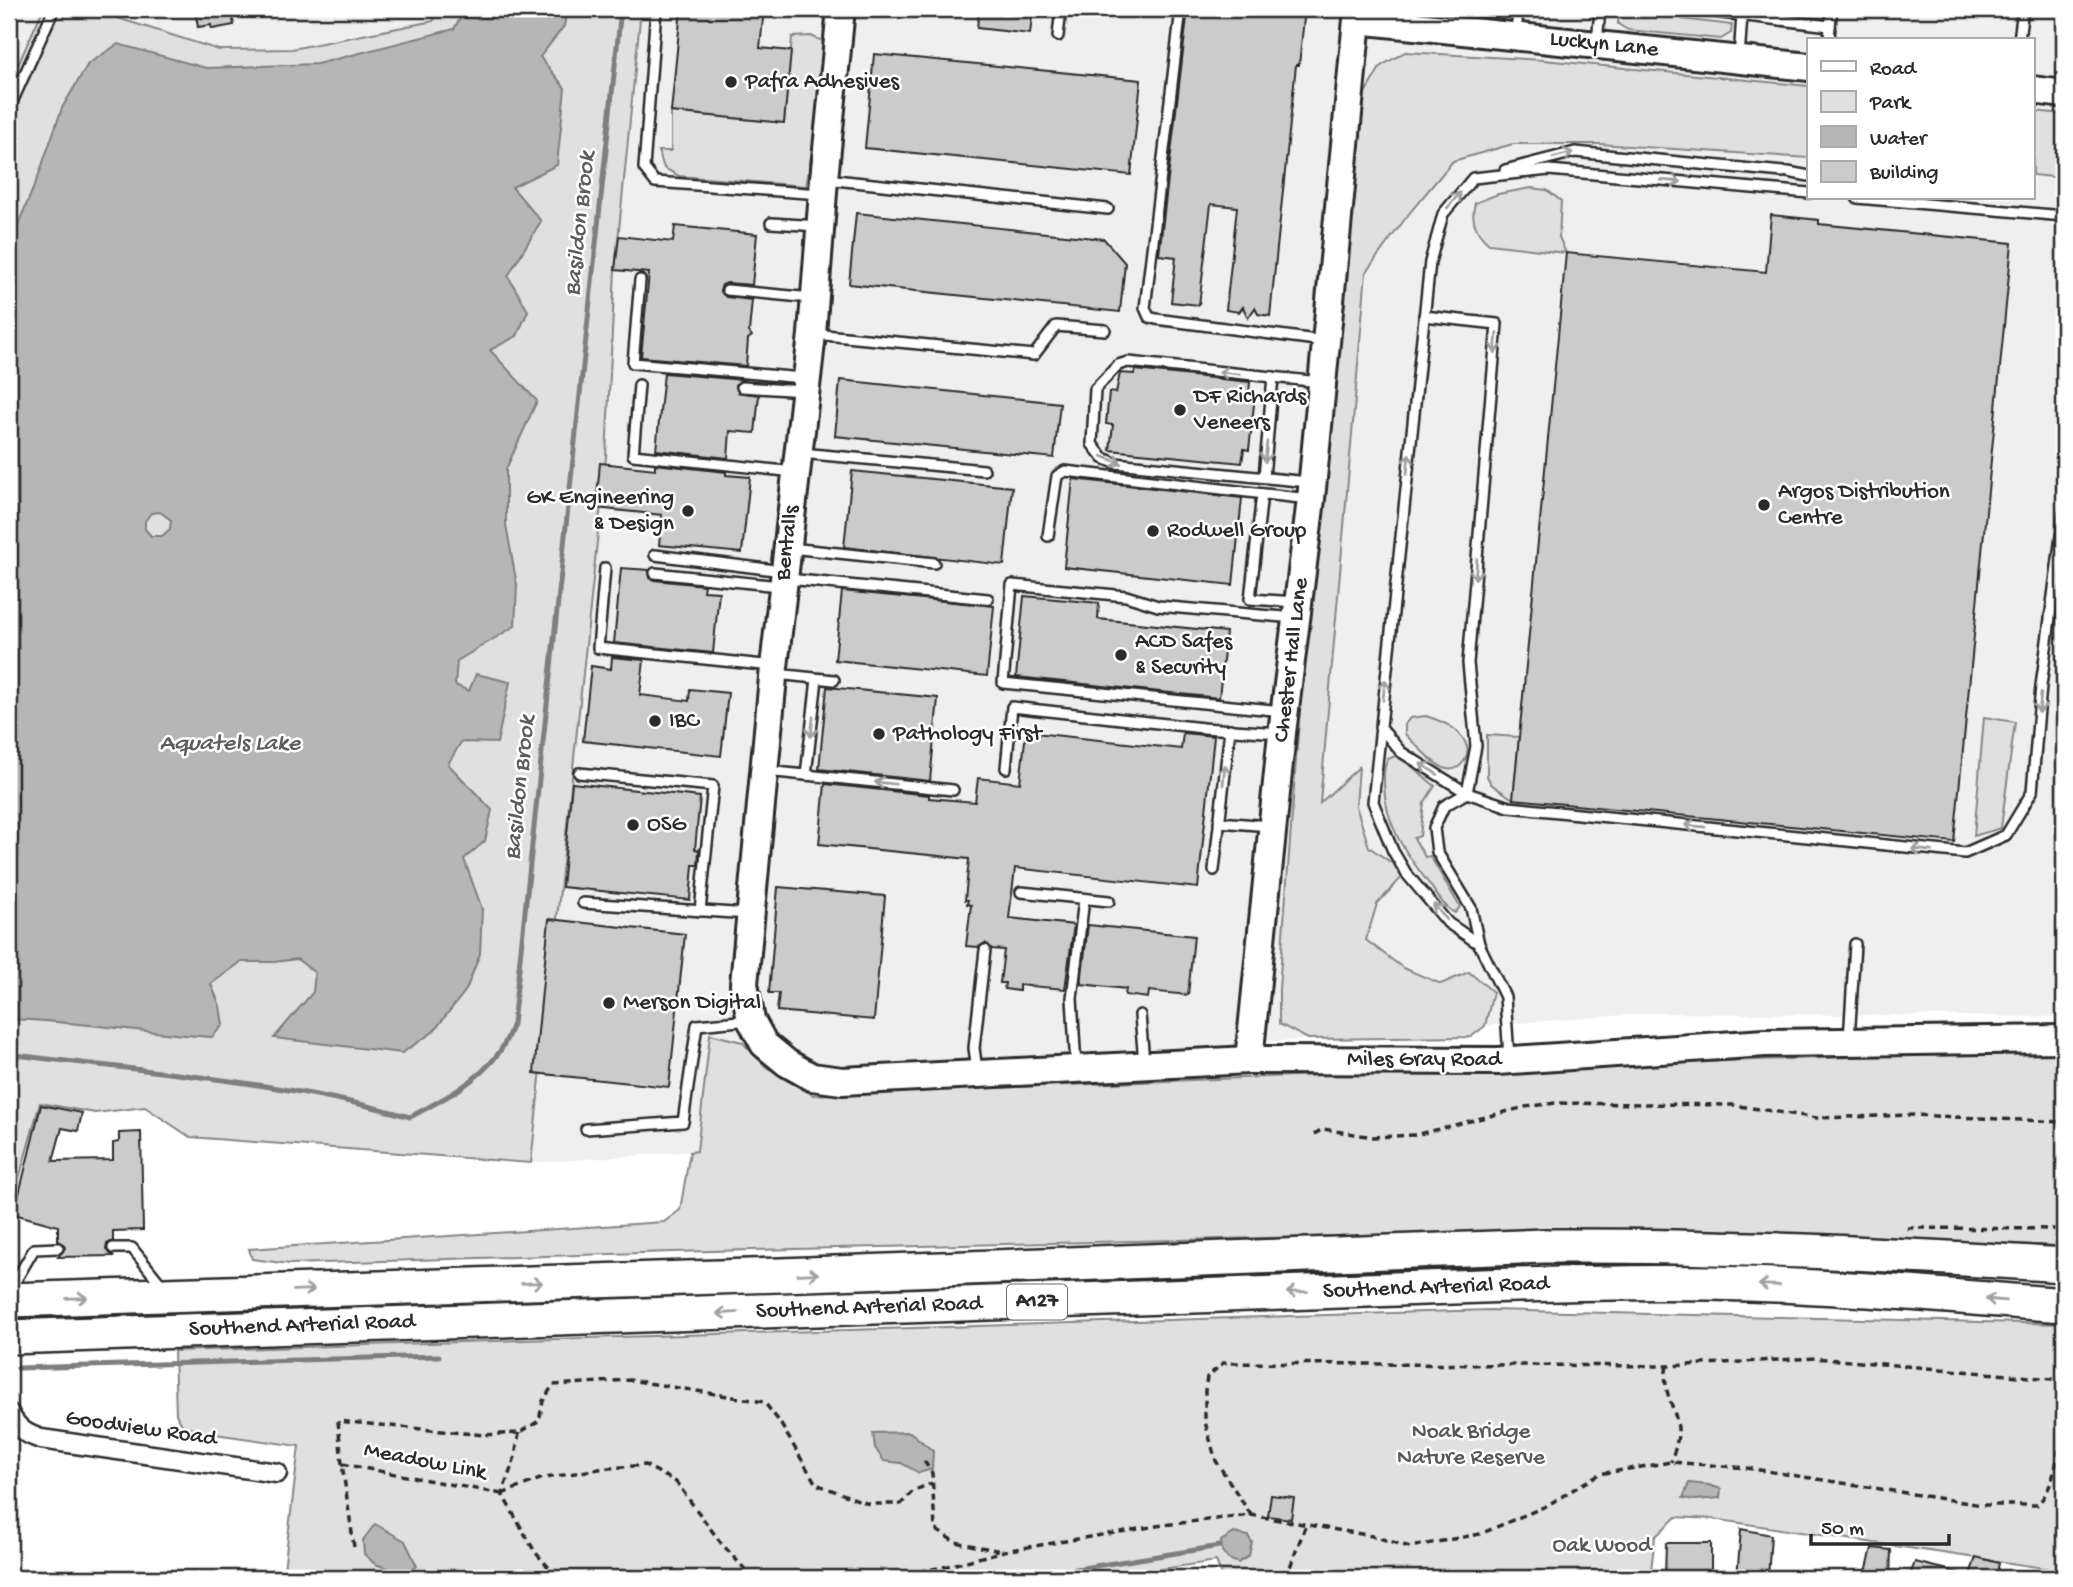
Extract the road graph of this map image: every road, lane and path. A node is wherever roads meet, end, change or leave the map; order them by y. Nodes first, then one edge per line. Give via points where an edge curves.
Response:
1 (54, 9) edge
2 (656, 9) edge
3 (841, 9) edge
4 (1061, 9) edge
5 (1181, 9) edge
6 (1518, 9) edge
7 (1600, 9) edge
8 (1832, 9) edge
9 (2023, 9) edge
10 (1696, 10) edge
11 (1357, 14) edge
12 (1742, 15) junction
13 (1830, 26) junction
14 (1058, 36) dead end
15 (1516, 36) junction
16 (1829, 38) edge
17 (2019, 38) edge
18 (1597, 45) junction
19 (1739, 60) junction
20 (1807, 67) edge
21 (2035, 90) edge
22 (2064, 94) edge
23 (9, 109) edge
24 (1807, 176) edge
25 (1473, 178) junction
26 (824, 187) junction
27 (1807, 193) edge
28 (1884, 200) edge
29 (1894, 200) edge
30 (1898, 201) junction
31 (1108, 209) dead end
32 (2064, 216) edge
33 (771, 223) dead end
34 (821, 227) junction
35 (640, 280) dead end
36 (726, 290) dead end
37 (815, 298) junction
38 (1424, 316) junction
39 (1105, 330) dead end
40 (813, 334) junction
41 (1325, 342) junction
42 (1273, 377) junction
43 (1322, 382) junction
44 (807, 384) junction
45 (639, 385) dead end
46 (742, 387) dead end
47 (798, 462) junction
48 (984, 470) dead end
49 (1264, 477) junction
50 (1312, 490) junction
51 (1262, 494) junction
52 (2064, 514) edge
53 (1048, 537) dead end
54 (654, 555) dead end
55 (934, 563) dead end
56 (605, 568) dead end
57 (785, 571) junction
58 (655, 573) dead end
59 (988, 599) dead end
60 (1298, 610) junction
61 (774, 670) junction
62 (817, 678) junction
63 (834, 680) dead end
64 (1283, 722) junction
65 (1380, 727) junction
66 (1230, 729) junction
67 (1006, 768) dead end
68 (764, 771) junction
69 (579, 773) dead end
70 (806, 775) junction
71 (953, 790) dead end
72 (1467, 793) junction
73 (1219, 822) junction
74 (1274, 827) junction
75 (1213, 870) dead end
76 (1021, 892) dead end
77 (1084, 899) junction
78 (1110, 901) dead end
79 (583, 903) dead end
80 (701, 911) junction
81 (751, 914) junction
82 (1479, 944) junction
83 (1855, 944) dead end
84 (985, 950) dead end
85 (1140, 1015) dead end
86 (751, 1020) junction
87 (2064, 1039) edge
88 (1849, 1042) junction
89 (1249, 1060) junction
90 (1509, 1060) junction
91 (787, 1063) joint
92 (1144, 1065) junction
93 (1076, 1069) junction
94 (977, 1074) junction
95 (2064, 1122) edge
96 (586, 1129) dead end
97 (1314, 1134) dead end
98 (58, 1248) dead end
99 (113, 1248) dead end
100 (2064, 1265) edge
101 (9, 1292) edge
102 (169, 1294) junction
103 (9, 1300) edge
104 (2064, 1305) edge
105 (9, 1337) edge
106 (1667, 1366) junction
107 (2064, 1380) edge
108 (9, 1413) edge
109 (2064, 1414) edge
110 (519, 1433) junction
111 (923, 1461) dead end
112 (1671, 1462) junction
113 (342, 1464) junction
114 (276, 1473) dead end
115 (932, 1483) junction
116 (502, 1494) junction
117 (1251, 1516) junction
118 (1305, 1527) junction
119 (354, 1547) dead end
120 (1003, 1551) junction
121 (558, 1578) edge
122 (754, 1578) edge
123 (884, 1578) edge
124 (1286, 1578) edge

1 - 23 lane
2 - 26 lane via 643,169 655,182
3 - 26 street, Bentalls
4 - 14 lane
5 - 41 lane via 1145,308 1149,317 1156,319
6 - 15 lane
7 - 18 lane
8 - 13 lane
9 - 17 lane
10 - 12 lane
11 - 15 street, Luckyn Lane
11 - 41 street, Chester Hall Lane
12 - 13 lane
12 - 19 lane
13 - 16 lane
15 - 18 street, Luckyn Lane
18 - 19 street, Luckyn Lane
19 - 20 street, Luckyn Lane
21 - 22 street
25 -> 24 lane via 1574,152
25 -> 27 lane via 1549,170
38 -> 25 lane via 1430,262 1443,214
26 - 31 lane
26 - 34 street, Bentalls
28 - 30 lane
29 - 30 lane
30 - 32 lane
33 - 34 lane
34 - 37 street, Bentalls
35 - 44 lane via 633,363
36 - 37 lane
37 - 40 street, Bentalls
65 -> 38 lane
38 -> 72 lane via 1497,324 1468,663 1476,746
39 - 40 lane via 1056,326 1034,355
40 - 44 street, Bentalls
41 - 43 street, Chester Hall Lane
42 - 43 lane
42 -> 49 lane
42 -> 49 lane via 1128,362 1118,365 1095,389 1092,444 1103,458 1115,463
43 - 50 street, Chester Hall Lane
44 - 46 lane
44 - 47 street, Bentalls
45 - 47 lane via 633,455
47 - 48 lane
47 - 57 street, Bentalls
49 - 50 lane
50 - 51 lane
50 - 60 street, Chester Hall Lane
51 - 53 lane via 1065,471 1057,476
51 - 60 lane via 1251,599
52 -> 72 lane via 2032,792 2006,835 1965,853 1509,807
54 - 57 lane
55 - 57 lane
56 - 61 lane via 598,648
57 - 58 lane
57 - 59 lane
57 - 61 street, Bentalls
60 - 64 street, Chester Hall Lane
60 - 64 lane via 1158,606 1126,596 1012,585 1003,683
61 - 62 lane
61 - 68 street, Bentalls
62 - 63 lane
62 -> 70 lane
64 - 66 lane
64 - 74 street, Chester Hall Lane
72 -> 65 lane via 1401,752
82 -> 65 lane via 1448,923 1393,851 1373,802
66 - 67 lane via 1012,707
73 -> 66 lane
68 - 70 lane
68 - 81 street, Bentalls
69 - 80 lane via 713,786
71 -> 70 lane
72 - 82 lane via 1444,806 1434,828 1437,852 1471,908
73 - 74 lane
73 - 75 lane
74 - 89 street, Chester Hall Lane
76 - 77 lane
77 - 78 lane
77 - 93 lane via 1072,998
79 - 80 lane
80 - 81 lane
81 - 86 street, Bentalls via 744,985
82 - 90 lane via 1505,997
83 - 88 lane
84 - 94 lane via 974,1048
85 - 92 lane
86 - 91 street, Bentalls via 764,1044
86 - 96 lane via 697,1025 683,1122
87 - 88 street, Miles Gray Road
88 - 90 street, Miles Gray Road
89 - 90 street, Miles Gray Road
89 - 92 street, Miles Gray Road
91 - 94 street, Miles Gray Road via 812,1077 842,1081
92 - 93 street, Miles Gray Road
93 - 94 street, Miles Gray Road
95 - 97 path via 1914,1115 1817,1118 1732,1105 1555,1103 1415,1135 1373,1137 1323,1129
98 - 101 lane via 34,1249
99 - 102 lane via 132,1248
102 -> 100 highway, Southend Arterial Road / A127 via 1545,1246 1822,1250
103 -> 102 highway, Southend Arterial Road / A127
104 -> 105 highway, Southend Arterial Road / A127 via 1804,1286 1592,1284
106 - 107 path via 1815,1358
106 - 112 path via 1664,1380 1678,1427
106 - 117 path via 1223,1363 1207,1377 1205,1422 1216,1461
108 - 114 street, Goodview Road via 26,1434 41,1439
109 - 112 path via 2046,1496 2037,1505 1982,1506 1747,1468
110 - 113 path via 484,1435 338,1421
110 - 115 path via 539,1421 543,1401 553,1385 630,1380 764,1402 816,1484 869,1504 901,1504 913,1491
110 - 116 path
111 - 115 path via 932,1473
112 - 118 path via 1599,1474 1546,1506 1480,1534 1410,1547 1372,1536
113 - 116 path, Meadow Link
113 - 119 path
115 - 120 path via 935,1529 955,1542
116 - 121 path via 535,1552
116 - 122 path via 540,1479 645,1465 676,1482 721,1543
117 - 118 path
117 - 120 path
118 - 124 path
120 - 123 path

